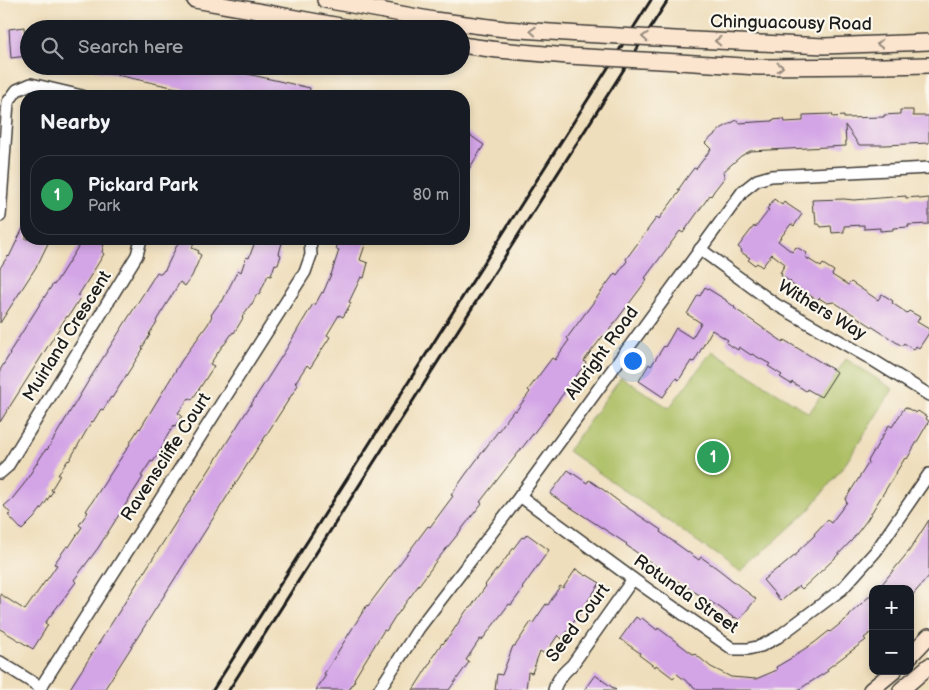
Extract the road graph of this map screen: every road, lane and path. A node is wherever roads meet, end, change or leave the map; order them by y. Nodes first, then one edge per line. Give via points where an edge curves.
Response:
1 (194, 0) edge
2 (326, 0) edge
3 (306, 20) edge
4 (434, 20) edge
5 (470, 25) edge
6 (929, 42) edge
7 (470, 46) edge
8 (929, 65) edge
9 (56, 90) edge
10 (929, 168) edge
11 (0, 216) edge
12 (140, 245) edge
13 (310, 245) edge
14 (700, 249) junction
15 (929, 395) edge
16 (0, 473) edge
17 (929, 474) edge
18 (520, 496) junction
19 (633, 579) junction
20 (929, 636) edge
21 (914, 652) edge
22 (0, 662) edge
23 (929, 666) edge
24 (889, 675) edge
25 (39, 689) edge
26 (378, 690) edge
27 (554, 690) edge
28 (871, 690) edge
29 (901, 690) edge

1 - 3 main road
4 -> 2 main road, Chinguacousy Road, bridge
6 -> 5 main road, Chinguacousy Road, bridge via 824,46 582,34
7 -> 8 main road, bridge via 568,56 758,67
9 - 11 street via 31,84 17,90 8,102
10 - 14 street, Albright Road via 771,176 757,180 743,191
12 - 16 street, Muirland Crescent via 137,255 7,467
13 - 25 street, Ravenscliffe Court via 305,272
14 - 15 street, Withers Way via 775,304
14 - 18 street, Albright Road
17 - 19 street, Rotunda Street via 876,551 842,589 761,646 733,649
18 - 19 street, Rotunda Street
18 - 26 street, Albright Road via 419,628
19 - 27 street, Seed Court via 561,675
20 - 21 main road
22 - 25 street
23 - 29 main road
24 - 28 main road

